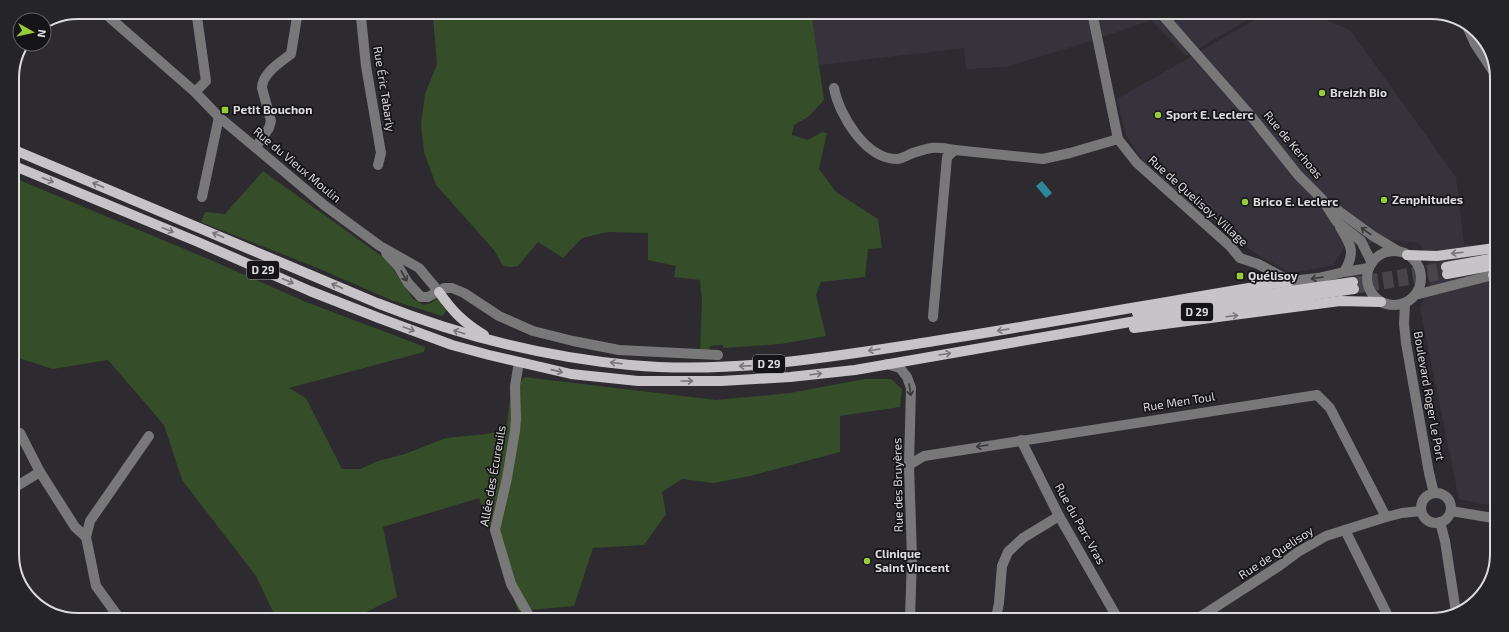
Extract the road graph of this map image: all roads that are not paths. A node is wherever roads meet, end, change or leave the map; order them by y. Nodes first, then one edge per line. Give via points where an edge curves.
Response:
1 (111, 19) edge
2 (197, 19) edge
3 (296, 19) edge
4 (361, 19) edge
5 (1093, 19) edge
6 (1166, 19) edge
7 (1471, 35) edge
8 (1488, 64) edge
9 (834, 88) dead end
10 (195, 92) junction
11 (219, 117) junction
12 (1118, 139) junction
13 (256, 147) junction
14 (955, 150) junction
15 (19, 152) edge
16 (378, 165) dead end
17 (19, 168) edge
18 (202, 197) dead end
19 (1322, 199) junction
20 (1337, 222) junction
21 (380, 246) junction
22 (1490, 249) edge
23 (1403, 253) junction
24 (1490, 259) edge
25 (1370, 266) junction
26 (1344, 272) junction
27 (1490, 273) edge
28 (1490, 274) edge
29 (1290, 281) junction
30 (439, 292) junction
31 (1415, 295) junction
32 (1381, 302) junction
33 (1405, 303) junction
34 (933, 317) dead end
35 (1041, 324) junction
36 (1040, 339) junction
37 (496, 342) junction
38 (718, 355) dead end
39 (519, 362) junction
40 (887, 364) junction
41 (20, 433) dead end
42 (149, 436) dead end
43 (1020, 440) junction
44 (909, 466) junction
45 (40, 472) junction
46 (19, 485) edge
47 (1434, 492) junction
48 (1421, 510) junction
49 (1451, 511) junction
50 (1059, 516) junction
51 (1386, 517) junction
52 (1490, 518) edge
53 (1440, 522) junction
54 (1345, 530) junction
55 (86, 537) junction
56 (1455, 608) edge
57 (116, 613) edge
58 (527, 613) edge
59 (910, 613) edge
60 (997, 613) edge
61 (1115, 613) edge
62 (1206, 613) edge
63 (1386, 613) edge

1 - 10 street, Rue du Vieux Moulin
2 - 10 street via 206,81
3 - 13 street via 291,54 269,72 262,83 271,121
4 - 16 street, Rue Éric Tabarly via 366,66 381,153
5 - 12 street, Rue de Quelisoy-Village
6 - 19 street, Rue de Kerhoas via 1251,116 1298,175
7 - 8 street
9 - 14 street via 844,118 869,148 886,158 899,159 932,146
10 - 11 street, Rue du Vieux Moulin
11 - 13 street, Rue du Vieux Moulin
11 - 18 street
12 - 14 street via 1043,160
12 - 29 street, Rue de Quelisoy-Village via 1137,163 1230,246 1240,258 1258,264
13 - 21 street, Rue du Vieux Moulin via 324,205
14 - 34 street via 946,157
37 -> 15 main road, D 29 via 419,319 377,303
17 -> 39 main road, D 29 via 379,318 452,345
19 - 20 street, Rue de Kerhoas
23 -> 19 street, Rue de Kerhoas via 1373,236
20 - 25 street, Rue de Kerhoas via 1361,242
20 - 26 street via 1350,243 1352,253
21 - 30 street, Rue du Vieux Moulin via 419,268
21 -> 30 street via 421,297
22 -> 23 main road via 1437,256
23 - 25 street via 1386,252
23 - 31 street via 1414,261 1420,273 1419,287
24 - 27 main road via 1446,271
25 - 26 street
25 - 32 street via 1367,279 1369,290
26 -> 29 street
28 - 31 street
29 - 35 main road
30 - 37 main road via 453,312 470,327
30 - 38 street via 444,288 452,288 499,316 533,331 573,341 619,350
31 - 33 street
32 - 33 street via 1392,305
36 -> 32 main road via 1340,301
33 - 47 street, Boulevard Roger Le Port via 1406,343
35 - 36 main road, D 29 via 1353,285
35 -> 37 main road, D 29 via 810,360 748,366 630,365 575,358
40 -> 36 main road, D 29
39 -> 40 main road, D 29 via 571,374 638,381 721,381 790,377
39 - 58 street, Allée des Écureuils via 515,386 515,431 495,530 511,584
40 -> 44 street, Rue des Bruyères via 900,368 911,388
41 - 45 street
42 - 55 street via 90,521
43 -> 44 street, Rue Men Toul via 924,456
43 - 50 street, Rue du Parc Vras
43 - 51 street, Rue Men Toul via 1317,395 1330,408
44 - 59 street, Rue des Bruyères via 912,558
45 - 46 street
45 - 55 street via 74,527
47 - 48 street via 1424,499
47 - 49 street via 1448,498
48 - 51 street, Rue de Quelisoy
48 - 53 street via 1430,521
49 - 52 street
49 - 53 street via 1447,518
50 - 60 street via 1023,538 1008,552 1002,566
50 - 61 street, Rue du Parc Vras
51 - 54 street, Rue de Quelisoy
53 - 56 street
54 - 62 street, Rue de Quelisoy via 1326,536 1298,552
54 - 63 street
55 - 57 street via 96,586

